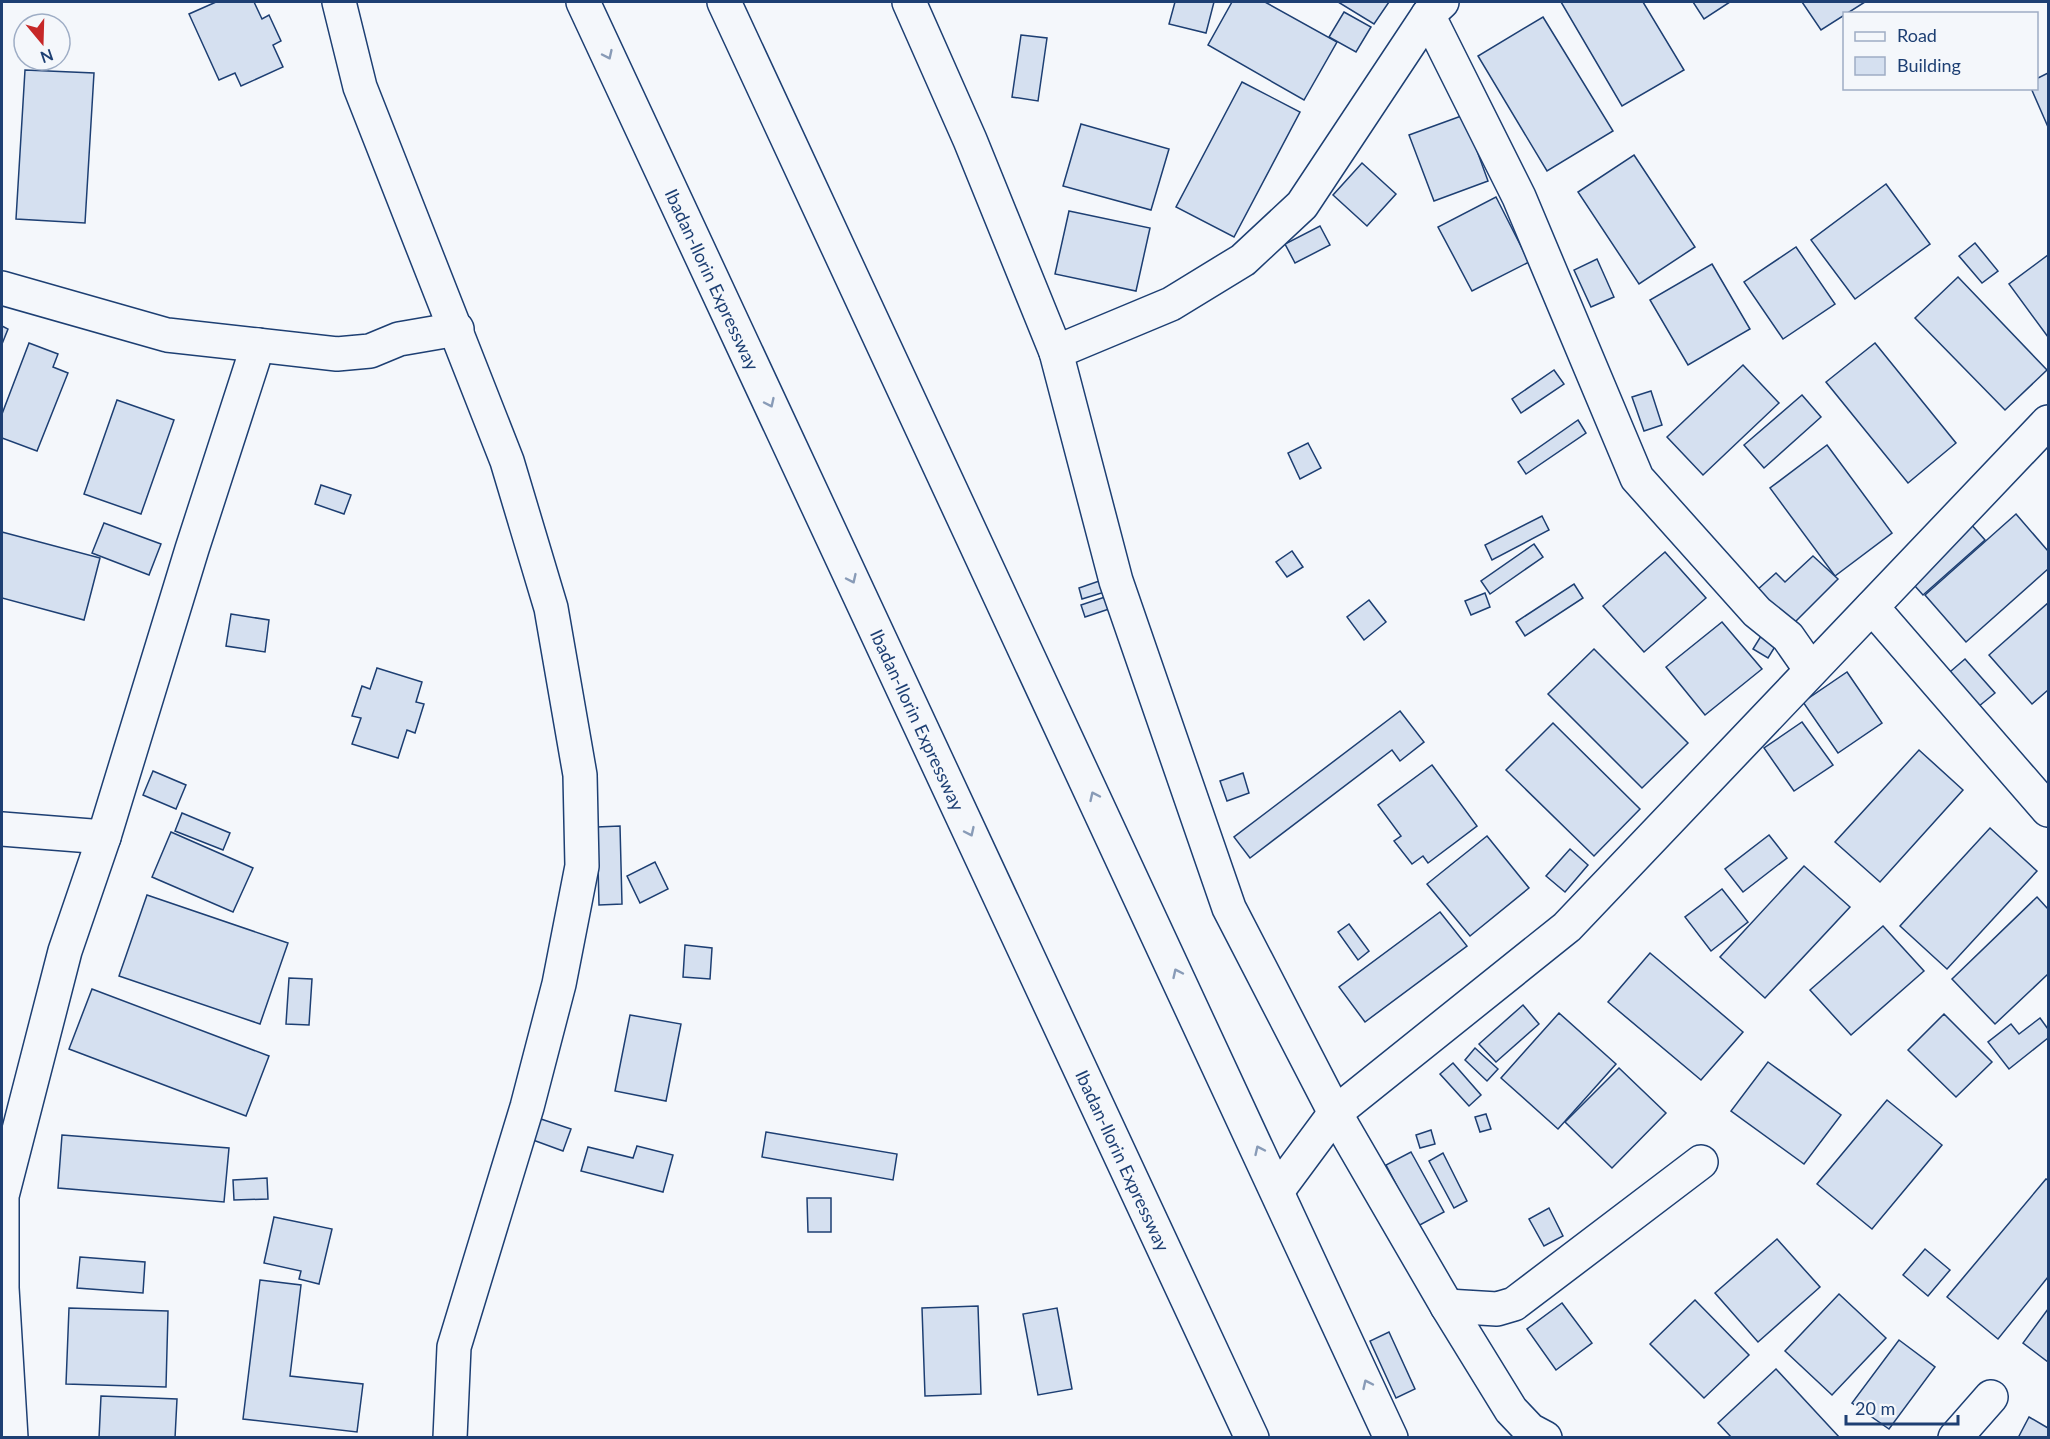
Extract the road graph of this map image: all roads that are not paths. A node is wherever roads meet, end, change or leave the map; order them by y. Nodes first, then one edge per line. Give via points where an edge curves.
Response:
1 (339, 2) edge
2 (583, 2) edge
3 (724, 2) edge
4 (909, 2) edge
5 (1435, 8) edge
6 (2, 288) edge
7 (457, 329) junction
8 (258, 345) junction
9 (1056, 352) junction
10 (2049, 422) edge
11 (1872, 607) junction
12 (1811, 670) junction
13 (2049, 810) edge
14 (2, 829) edge
15 (104, 837) junction
16 (1335, 1113) junction
17 (1701, 1162) dead end
18 (1278, 1190) junction
19 (1447, 1306) junction
20 (1992, 1397) dead end
21 (11, 1437) edge
22 (450, 1437) edge
23 (1252, 1437) edge
24 (1391, 1437) edge
25 (1545, 1437) edge
26 (1955, 1437) edge

1 - 7 main road via 360,87
2 -> 23 main road, Ibadan-Ilorin Expressway
18 -> 3 main road
4 - 9 main road
5 - 9 main road via 1302,204 1243,260 1171,304
5 - 12 main road via 1637,478 1757,612 1788,637
6 - 8 main road via 167,335
7 - 8 main road via 399,339 370,351 338,354
7 - 22 main road via 507,461 551,608 580,775 582,866 559,984 530,1096 454,1347
8 - 15 main road
9 - 16 main road via 1116,581 1229,908
10 - 11 main road
11 - 12 main road
11 - 13 main road
12 - 16 main road via 1568,927
14 - 15 main road
15 - 21 main road via 65,951 2,1196 2,1288
16 - 18 main road
16 - 19 main road
17 - 19 main road via 1514,1304 1497,1309
24 -> 18 main road
19 - 25 main road via 1511,1410 1530,1430
20 - 26 main road

